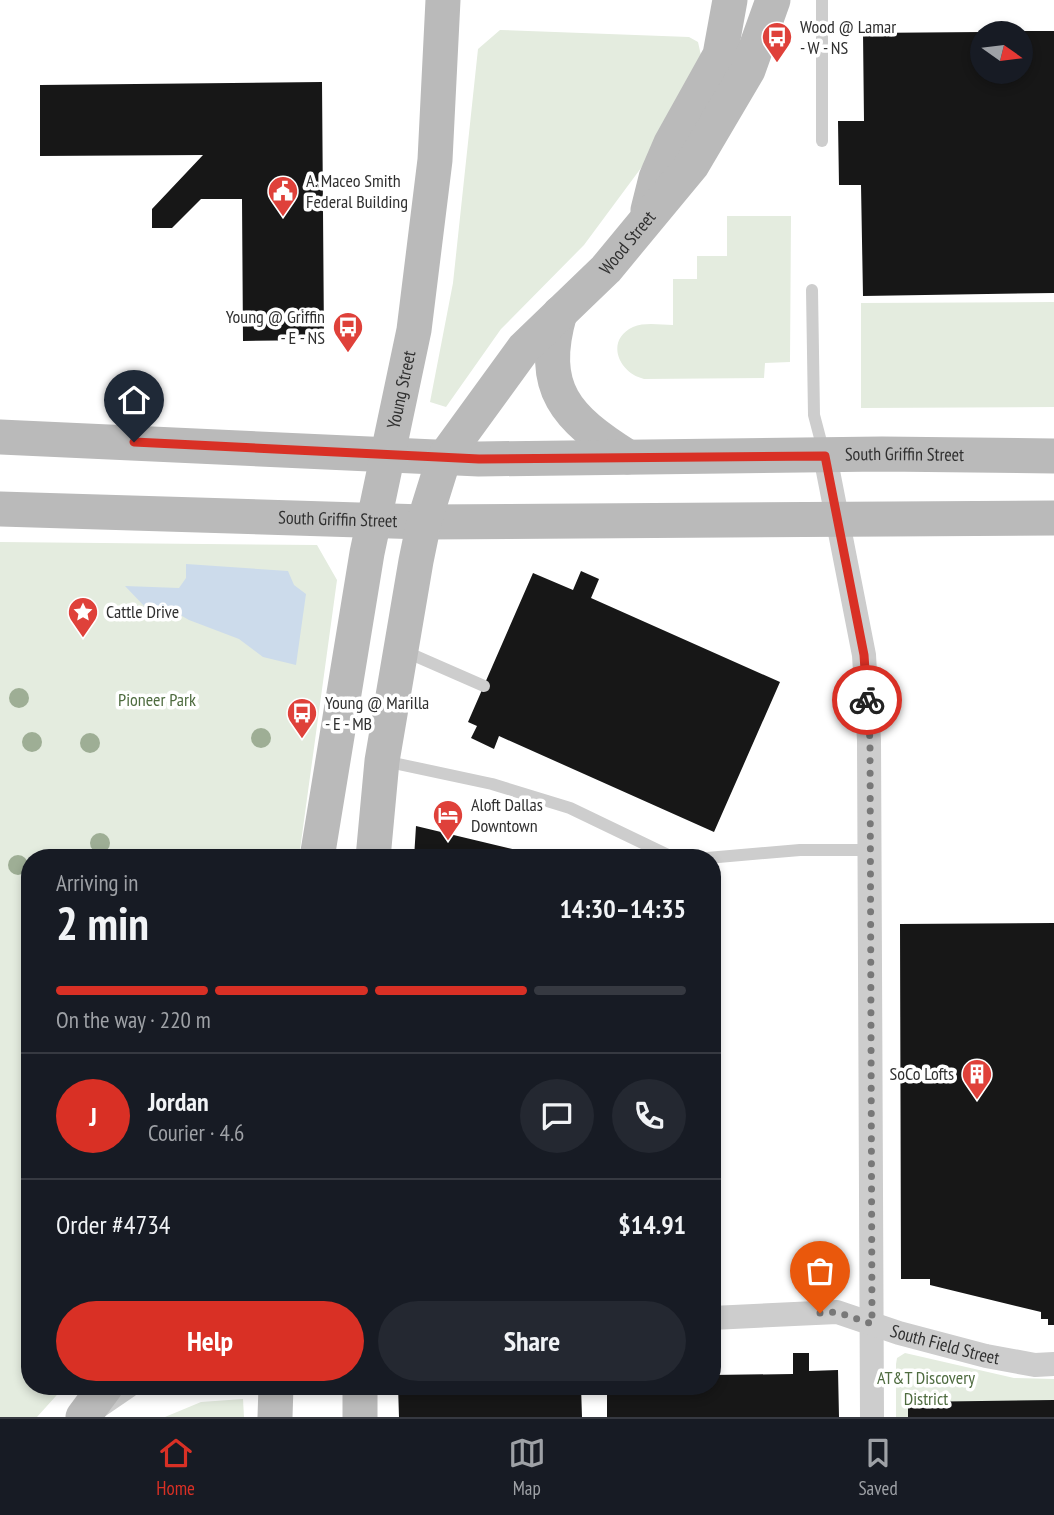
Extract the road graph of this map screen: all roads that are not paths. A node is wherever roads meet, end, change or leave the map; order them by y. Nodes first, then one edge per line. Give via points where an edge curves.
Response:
1 (443, 0) edge
2 (730, 0) edge
3 (773, 0) edge
4 (821, 0) edge
5 (822, 141) dead end
6 (644, 227) junction
7 (812, 290) dead end
8 (560, 313) junction
9 (0, 437) edge
10 (388, 453) junction
11 (825, 456) junction
12 (1054, 456) edge
13 (628, 457) junction
14 (444, 458) junction
15 (0, 509) edge
16 (1054, 517) edge
17 (839, 520) junction
18 (374, 521) junction
19 (424, 522) junction
20 (401, 650) junction
21 (484, 687) dead end
22 (382, 761) junction
23 (319, 849) edge
24 (374, 849) edge
25 (655, 849) edge
26 (869, 850) junction
27 (721, 857) edge
28 (721, 1318) edge
29 (872, 1324) junction
30 (1054, 1364) edge
31 (100, 1395) edge
32 (115, 1395) edge
33 (276, 1395) edge
34 (360, 1395) edge
35 (84, 1417) edge
36 (275, 1417) edge
37 (360, 1417) edge
38 (872, 1417) edge

1 - 10 main road, Young Street via 429,220 414,330
2 - 6 main road via 720,55 671,143 656,178
3 - 6 main road, Wood Street via 748,70 721,120
4 - 5 lane
6 - 8 main road, Wood Street
7 - 11 lane via 814,415
8 - 13 main road via 552,342 559,396 573,418
8 - 14 main road, Wood Street via 496,383
9 - 10 main road, South Griffin Street
10 - 14 main road, South Griffin Street
10 - 18 main road, Young Street
11 - 12 main road, South Griffin Street
11 - 13 main road, South Griffin Street
11 - 17 street
13 - 14 main road, South Griffin Street
14 - 19 main road
15 - 18 main road, South Griffin Street
16 - 17 main road, South Griffin Street
17 - 19 main road, South Griffin Street
17 - 26 street via 864,655 870,740
18 - 19 main road, South Griffin Street
18 - 23 main road, Young Street
19 - 20 main road
20 - 21 lane
20 - 22 main road
22 - 24 main road
22 - 25 lane via 492,784 570,808
26 - 27 lane
26 - 29 street
28 - 29 street, South Field Street via 837,1312
29 - 30 street, South Field Street via 986,1356
29 - 38 street
31 - 35 main road
32 - 35 street
33 - 36 main road
34 - 37 main road

